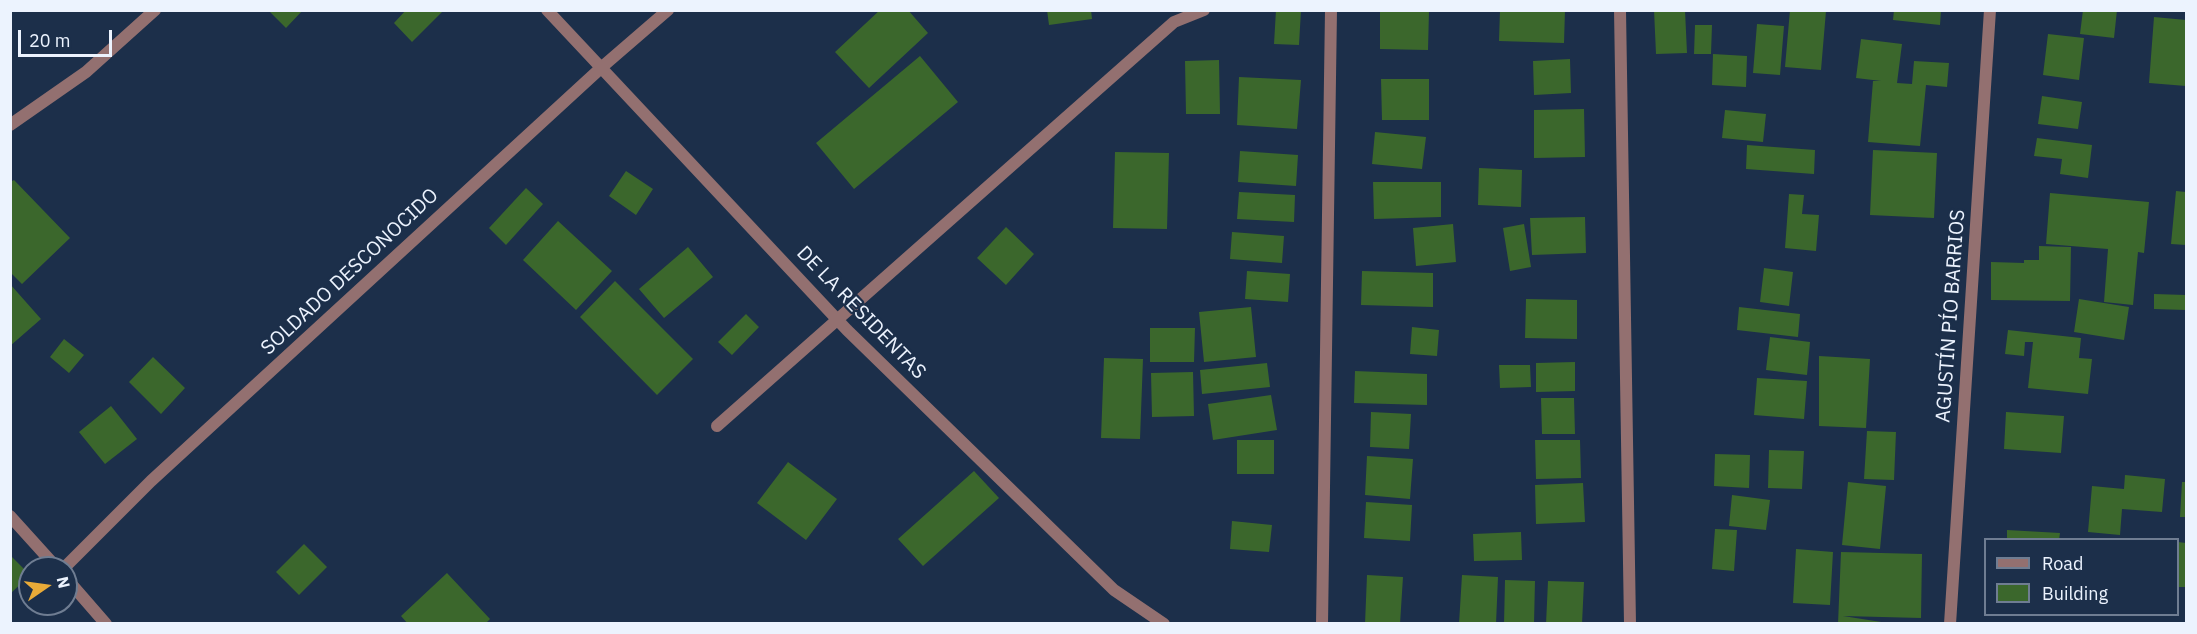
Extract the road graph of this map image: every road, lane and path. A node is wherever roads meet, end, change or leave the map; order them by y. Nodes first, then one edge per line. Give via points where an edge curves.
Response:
1 (155, 10) edge
2 (547, 10) edge
3 (668, 10) edge
4 (1203, 10) edge
5 (1331, 10) edge
6 (1620, 10) edge
7 (1990, 10) edge
8 (602, 68) junction
9 (10, 125) edge
10 (838, 320) junction
11 (717, 426) dead end
12 (10, 516) edge
13 (46, 556) edge
14 (76, 556) edge
15 (78, 592) edge
16 (106, 624) edge
17 (1164, 624) edge
18 (1322, 624) edge
19 (1630, 624) edge
20 (1950, 624) edge

1 - 9 street via 86,72
2 - 8 street, DE LA RESIDENTAS
3 - 8 street, SOLDADO DESCONOCIDO
4 - 10 street via 1174,22
5 - 18 street
6 - 19 street
7 - 20 street, AGUSTÍN PÍO BARRIOS
8 - 10 street, DE LA RESIDENTAS
8 - 14 street, SOLDADO DESCONOCIDO via 151,481
10 - 11 street
10 - 17 street, DE LA RESIDENTAS via 1114,590
12 - 13 street
15 - 16 street

